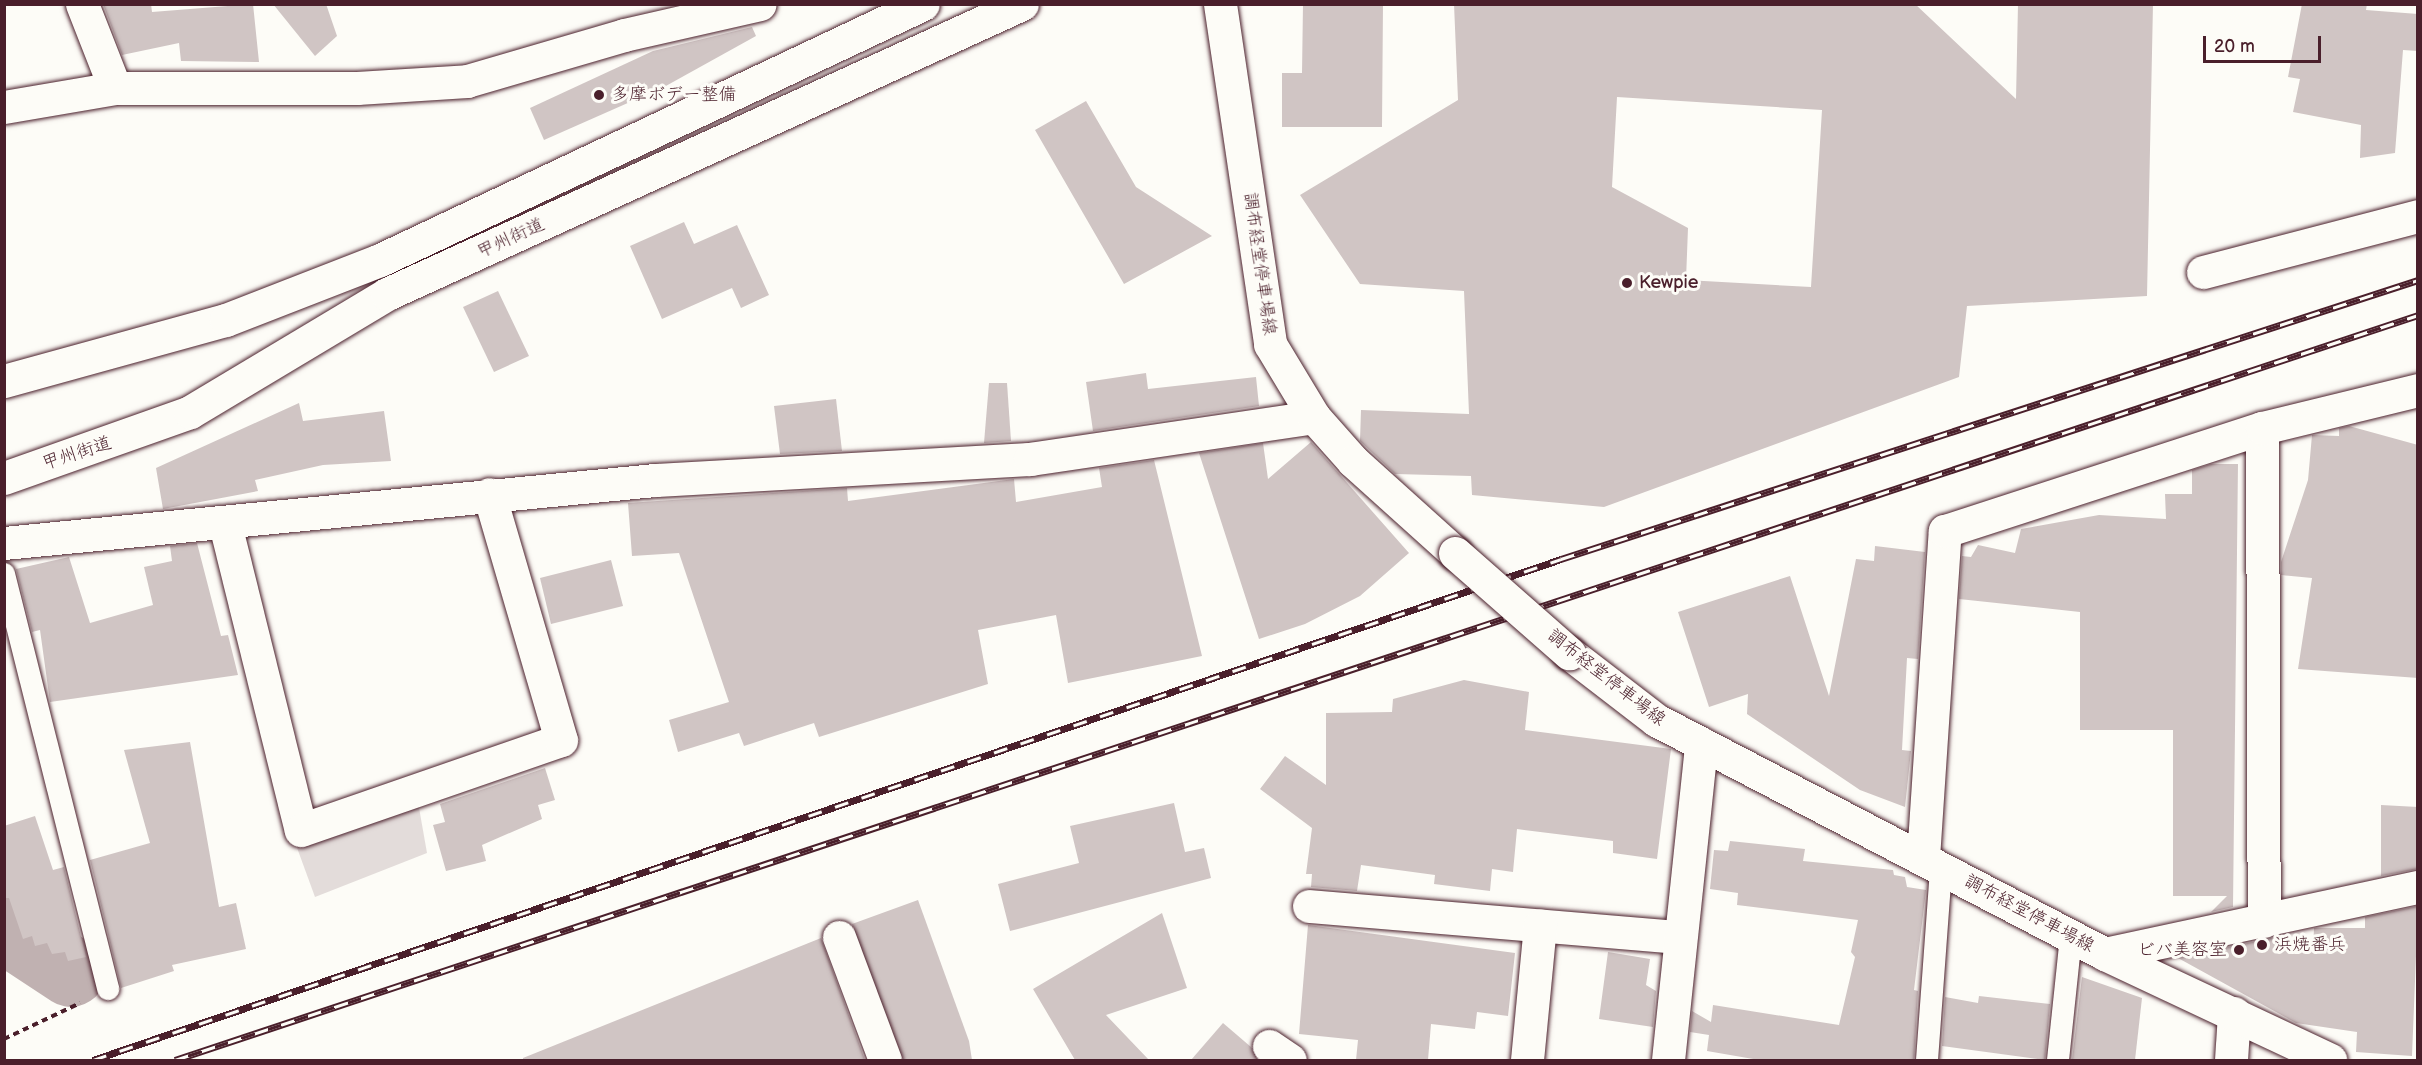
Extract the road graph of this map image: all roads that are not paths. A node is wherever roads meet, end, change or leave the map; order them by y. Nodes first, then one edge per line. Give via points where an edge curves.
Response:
1 (82, 4) edge
2 (760, 4) edge
3 (923, 4) edge
4 (1022, 4) edge
5 (1221, 4) edge
6 (116, 88) junction
7 (4, 107) edge
8 (2418, 216) edge
9 (2203, 272) dead end
10 (4, 381) edge
11 (2418, 390) edge
12 (1314, 417) junction
13 (2262, 428) junction
14 (4, 478) edge
15 (489, 494) junction
16 (225, 524) junction
17 (4, 543) edge
18 (4, 574) edge
19 (1701, 744) junction
20 (1932, 863) junction
21 (2418, 887) edge
22 (1309, 906) dead end
23 (2264, 921) junction
24 (1540, 926) junction
25 (838, 937) dead end
26 (1678, 937) junction
27 (2071, 937) junction
28 (2104, 954) junction
29 (108, 989) road end
30 (2234, 1013) junction
31 (885, 1060) edge
32 (1527, 1060) edge
33 (1668, 1060) edge
34 (1927, 1060) edge
35 (2058, 1060) edge
36 (2231, 1060) edge
37 (2330, 1060) edge

1 - 6 main road
2 - 6 main road via 624,35 466,81 357,88
3 - 10 main road, 甲州街道 via 370,264 226,320
4 - 14 main road, 甲州街道 via 387,294 190,412
5 - 12 main road, 調布経堂停車場線 via 1270,344
6 - 7 main road
8 - 9 main road
11 - 13 main road
12 - 15 main road via 1030,459
12 - 19 main road, 調布経堂停車場線, bridge via 1353,461 1569,653 1656,720
13 - 20 main road via 1945,531
13 - 23 main road
15 - 16 main road
15 - 16 main road via 561,740 301,830
16 - 17 main road
18 - 29 lane
19 - 20 main road, 調布経堂停車場線
19 - 26 main road
20 - 27 main road, 調布経堂停車場線
20 - 34 lane
21 - 23 main road
22 - 24 main road
23 - 28 main road
24 - 26 main road
24 - 32 main road
25 - 31 main road
26 - 33 main road
27 - 28 main road, 調布経堂停車場線
27 - 35 lane
28 - 30 main road, 調布経堂停車場線
30 - 36 main road
30 - 37 main road, 調布経堂停車場線

